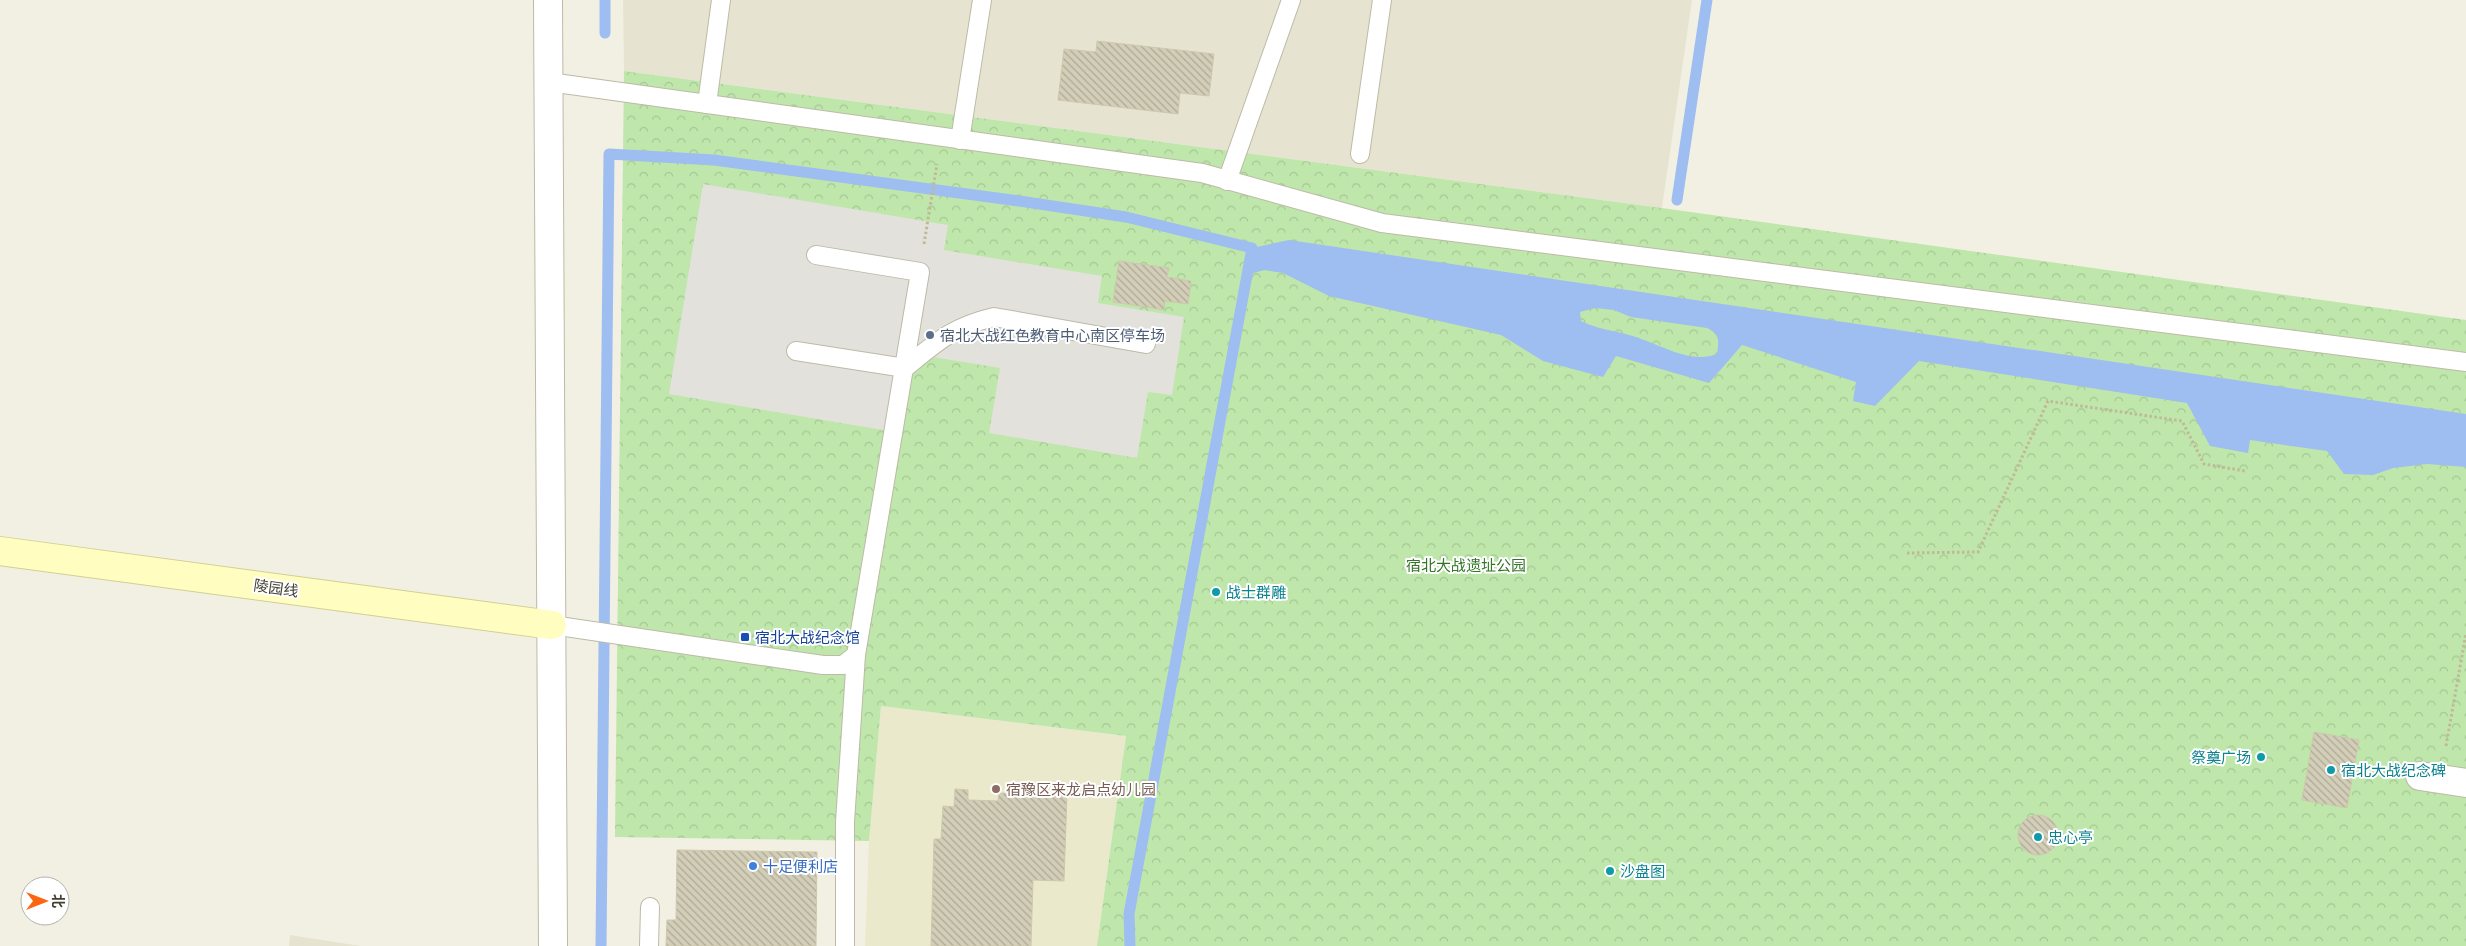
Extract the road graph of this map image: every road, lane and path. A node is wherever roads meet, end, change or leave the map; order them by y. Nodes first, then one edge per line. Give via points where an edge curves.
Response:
1 (548, 0) edge
2 (721, 0) edge
3 (982, 0) edge
4 (1291, 0) edge
5 (1382, 0) edge
6 (549, 82) junction
7 (707, 104) junction
8 (960, 140) junction
9 (1360, 154) dead end
10 (936, 171) dead end
11 (1227, 181) junction
12 (816, 254) dead end
13 (920, 272) junction
14 (1146, 344) dead end
15 (796, 351) dead end
16 (2466, 362) edge
17 (904, 368) junction
18 (2245, 471) dead end
19 (0, 551) edge
20 (1907, 553) dead end
21 (552, 625) junction
22 (2466, 633) edge
23 (856, 655) junction
24 (2442, 779) edge
25 (650, 907) dead end
26 (553, 946) edge
27 (649, 946) edge
28 (845, 946) edge

1 - 6 street
2 - 7 lane
3 - 8 lane
4 - 11 lane
5 - 9 lane
6 - 7 lane
6 - 21 street
7 - 8 lane
8 - 11 lane via 1202,173
10 - 13 path
11 - 16 lane via 1382,223
12 - 13 lane
13 - 17 lane
14 - 17 lane via 994,317 948,333
15 - 17 lane
17 - 23 lane
18 - 20 path via 2204,464 2182,421 2048,401 1978,552
19 - 21 street, 陵园线
21 - 23 lane via 823,665 843,665
21 - 26 street
22 - 24 path
23 - 28 lane via 845,822
25 - 27 lane

